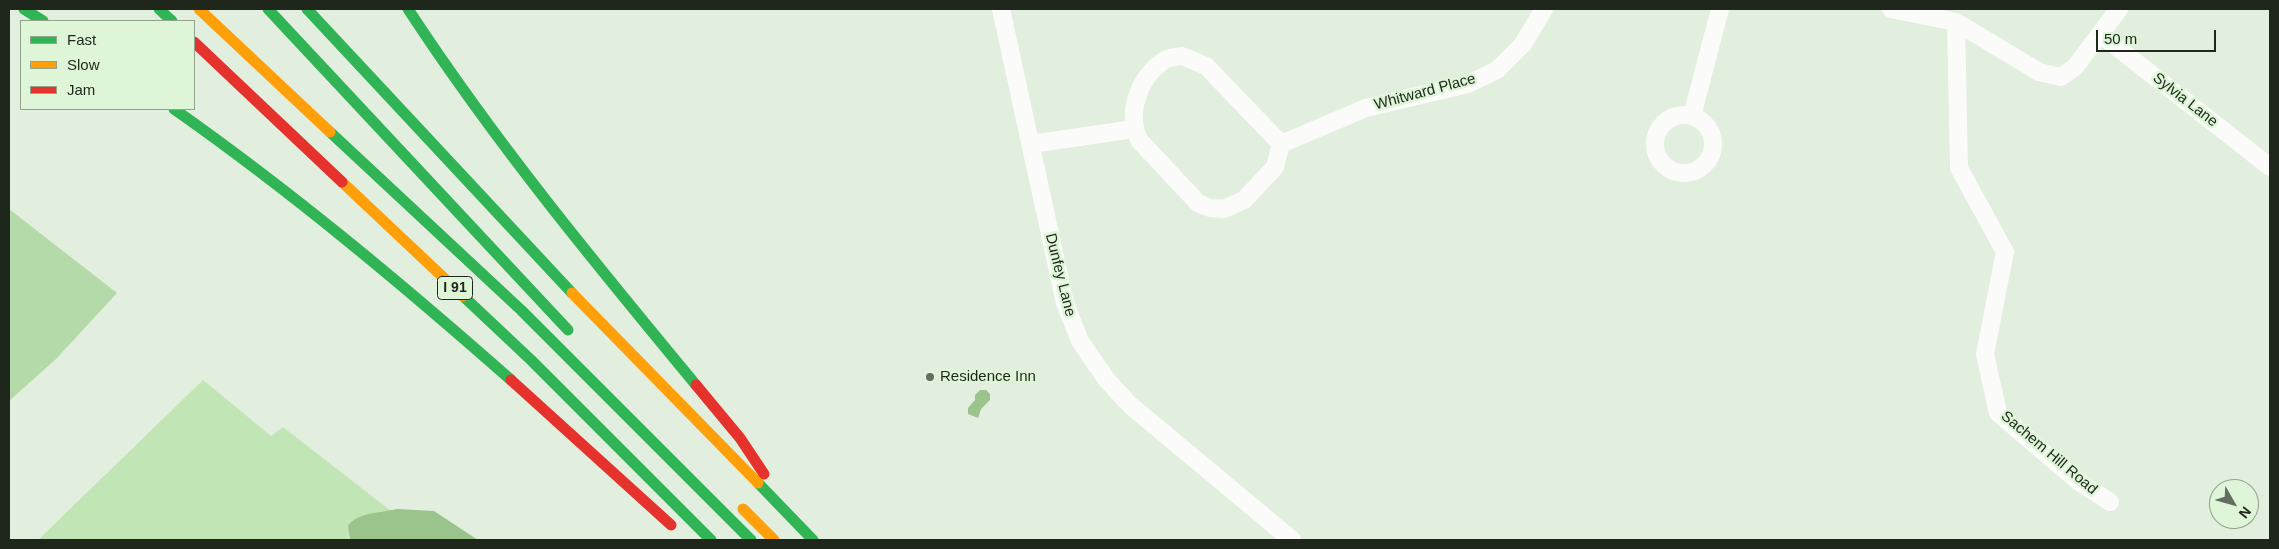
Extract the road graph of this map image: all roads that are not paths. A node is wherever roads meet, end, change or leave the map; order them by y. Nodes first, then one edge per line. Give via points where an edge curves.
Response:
1 (24, 9) edge
2 (159, 9) edge
3 (199, 9) edge
4 (268, 9) edge
5 (307, 9) edge
6 (408, 9) edge
7 (1001, 9) edge
8 (1544, 9) edge
9 (1720, 9) edge
10 (1890, 9) edge
11 (2119, 9) edge
12 (41, 20) edge
13 (171, 20) edge
14 (1956, 22) junction
15 (2100, 34) junction
16 (195, 43) edge
17 (175, 110) edge
18 (1692, 116) dead end
19 (1134, 129) junction
20 (1031, 144) junction
21 (1281, 144) junction
22 (2270, 167) edge
23 (575, 338) dead end
24 (732, 498) dead end
25 (2110, 502) dead end
26 (782, 508) junction
27 (681, 535) dead end
28 (711, 540) edge
29 (751, 540) edge
30 (774, 540) edge
31 (813, 540) edge
32 (1292, 540) edge

1 - 12 highway
2 - 13 highway
3 - 29 highway via 521,310
4 - 23 highway
5 - 26 highway via 544,264
6 - 26 highway via 466,96 526,174 746,446
7 - 20 street, Dunfey Lane
8 - 21 street, Whitward Place via 1522,44 1497,70 1468,84 1366,108
9 - 18 street
10 - 14 street
11 - 15 street
14 - 15 street via 2039,72 2061,77 2075,67
14 - 25 street, Sachem Hill Road via 1960,168 2005,252 1985,354 1998,413 2079,482
15 - 22 street, Sylvia Lane
16 - 28 highway, I 91 via 531,360
17 - 27 highway via 269,178 388,275 561,425
19 - 20 street
19 - 21 street via 1139,140 1198,202 1210,208 1224,209 1244,200 1275,167
19 - 21 street via 1133,111 1143,82 1164,60 1182,56 1206,66
20 - 32 street, Dunfey Lane via 1065,303 1090,359 1130,405
24 - 30 highway
26 - 31 highway

